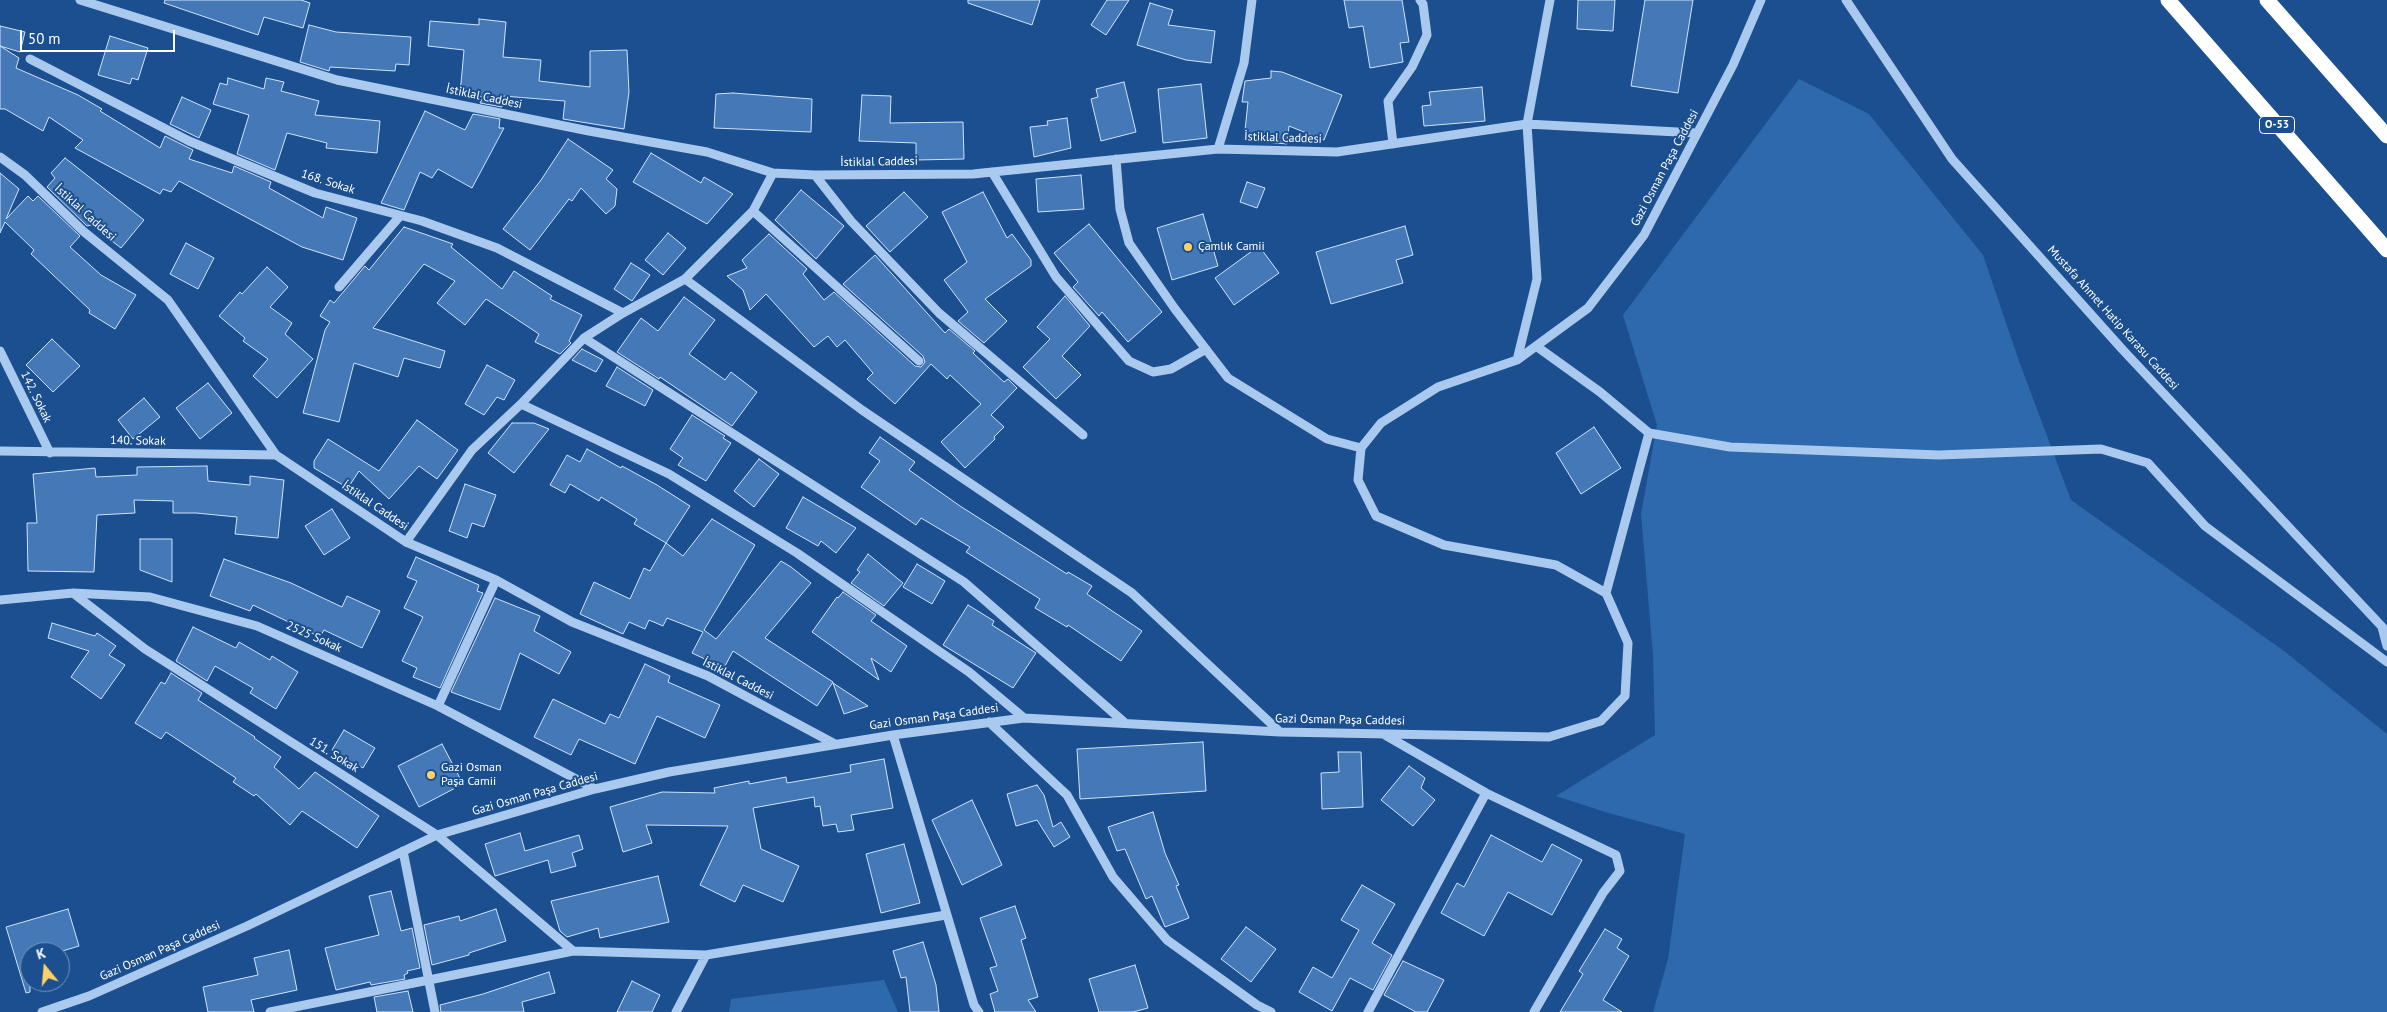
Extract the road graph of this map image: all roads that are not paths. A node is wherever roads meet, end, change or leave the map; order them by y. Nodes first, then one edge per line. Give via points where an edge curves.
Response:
1 (80, 0) edge
2 (1252, 0) edge
3 (1420, 0) edge
4 (1550, 0) edge
5 (1761, 0) edge
6 (1846, 0) edge
7 (2168, 0) edge
8 (2267, 0) edge
9 (30, 59) dead end
10 (1528, 124) junction
11 (1696, 133) junction
12 (2387, 136) edge
13 (1393, 144) junction
14 (1218, 149) junction
15 (0, 157) edge
16 (1116, 159) junction
17 (992, 172) junction
18 (774, 173) junction
19 (815, 175) junction
20 (753, 211) junction
21 (400, 216) junction
22 (2387, 250) edge
23 (685, 279) junction
24 (339, 287) dead end
25 (623, 313) junction
26 (584, 338) junction
27 (1536, 346) junction
28 (1206, 349) junction
29 (0, 352) edge
30 (1518, 360) junction
31 (919, 361) dead end
32 (521, 404) junction
33 (1649, 433) junction
34 (1083, 435) dead end
35 (1361, 448) junction
36 (0, 451) edge
37 (50, 453) junction
38 (276, 456) junction
39 (406, 542) junction
40 (496, 580) junction
41 (1606, 592) junction
42 (73, 593) junction
43 (0, 600) edge
44 (2384, 629) edge
45 (2387, 646) edge
46 (2387, 662) edge
47 (438, 706) junction
48 (1024, 718) junction
49 (989, 722) junction
50 (1125, 723) junction
51 (1280, 732) junction
52 (1383, 734) junction
53 (892, 735) junction
54 (835, 744) junction
55 (594, 789) junction
56 (1486, 794) junction
57 (437, 835) junction
58 (403, 851) junction
59 (946, 915) junction
60 (573, 950) junction
61 (706, 955) junction
62 (427, 981) junction
63 (1254, 1009) edge
64 (46, 1011) edge
65 (270, 1012) edge
66 (435, 1012) edge
67 (676, 1012) edge
68 (979, 1012) edge
69 (1271, 1012) edge
70 (1368, 1012) edge
71 (1534, 1012) edge

1 - 18 street, İstiklal Caddesi via 337,80 707,152
2 - 14 street via 1244,63
3 - 13 street via 1427,35 1412,67 1388,101
4 - 10 street
5 - 11 street, Gazi Osman Paşa Caddesi via 1733,65
6 - 44 street, Mustafa Ahmet Hatip Karasu Caddesi via 1952,159 2129,356
7 - 22 highway, O-53
8 - 12 highway
9 - 21 street, 168. Sokak via 189,141 315,193
10 - 11 street, İstiklal Caddesi
10 - 13 street, İstiklal Caddesi
10 - 30 street via 1537,279
11 - 27 street, Gazi Osman Paşa Caddesi via 1644,235 1588,308
13 - 14 street, İstiklal Caddesi via 1337,152
14 - 16 street, İstiklal Caddesi
15 - 38 street, İstiklal Caddesi via 168,300
16 - 17 street, İstiklal Caddesi
16 - 28 street via 1120,209 1129,244
17 - 19 street, İstiklal Caddesi
17 - 28 street via 1056,277 1129,361 1153,372 1171,369
18 - 19 street, İstiklal Caddesi
18 - 20 street
19 - 34 street via 851,221 939,312
20 - 23 street
20 - 31 street
21 - 24 street
21 - 25 street, 168. Sokak via 496,248
23 - 25 street
23 - 51 street via 862,410 1132,593
25 - 26 street
26 - 32 street
26 - 50 street via 964,582
27 - 30 street, Gazi Osman Paşa Caddesi
27 - 33 street via 1600,392
28 - 35 street via 1228,378 1326,439
29 - 37 street, 142. Sokak
30 - 35 street, Gazi Osman Paşa Caddesi via 1438,387 1382,423
32 - 39 street via 472,450
32 - 48 street via 669,474 789,548 969,672
33 - 41 street
33 - 46 street via 1730,447 1939,455 2101,449 2148,463 2205,526
35 - 41 street via 1358,480 1376,516 1444,545 1556,565
36 - 37 street, 140. Sokak
37 - 38 street, 140. Sokak
38 - 39 street, İstiklal Caddesi
39 - 40 street, İstiklal Caddesi
40 - 47 street
40 - 54 street, İstiklal Caddesi via 572,622 708,676
41 - 52 street, Gazi Osman Paşa Caddesi via 1628,643 1624,696 1601,721 1549,738
42 - 43 street, 2525 Sokak
42 - 47 street, 2525 Sokak via 150,597 257,626
42 - 57 street, 151. Sokak via 145,650
44 - 45 street
47 - 55 street, 2525 Sokak
48 - 49 street, Gazi Osman Paşa Caddesi
48 - 50 street, Gazi Osman Paşa Caddesi
49 - 53 street, Gazi Osman Paşa Caddesi
49 - 63 street via 1067,795 1113,877 1167,940
50 - 51 street, Gazi Osman Paşa Caddesi
51 - 52 street, Gazi Osman Paşa Caddesi
52 - 56 street
53 - 54 street, Gazi Osman Paşa Caddesi
53 - 59 street
54 - 55 street, Gazi Osman Paşa Caddesi via 669,772
55 - 57 street, Gazi Osman Paşa Caddesi
56 - 70 street
56 - 71 street via 1616,856 1620,871 1603,893
57 - 58 street, Gazi Osman Paşa Caddesi
57 - 60 street, 151. Sokak
58 - 62 street
58 - 64 street, Gazi Osman Paşa Caddesi via 89,996
59 - 61 street
59 - 68 street
60 - 61 street
60 - 62 street
61 - 67 street
62 - 65 street
62 - 66 street
63 - 69 street

